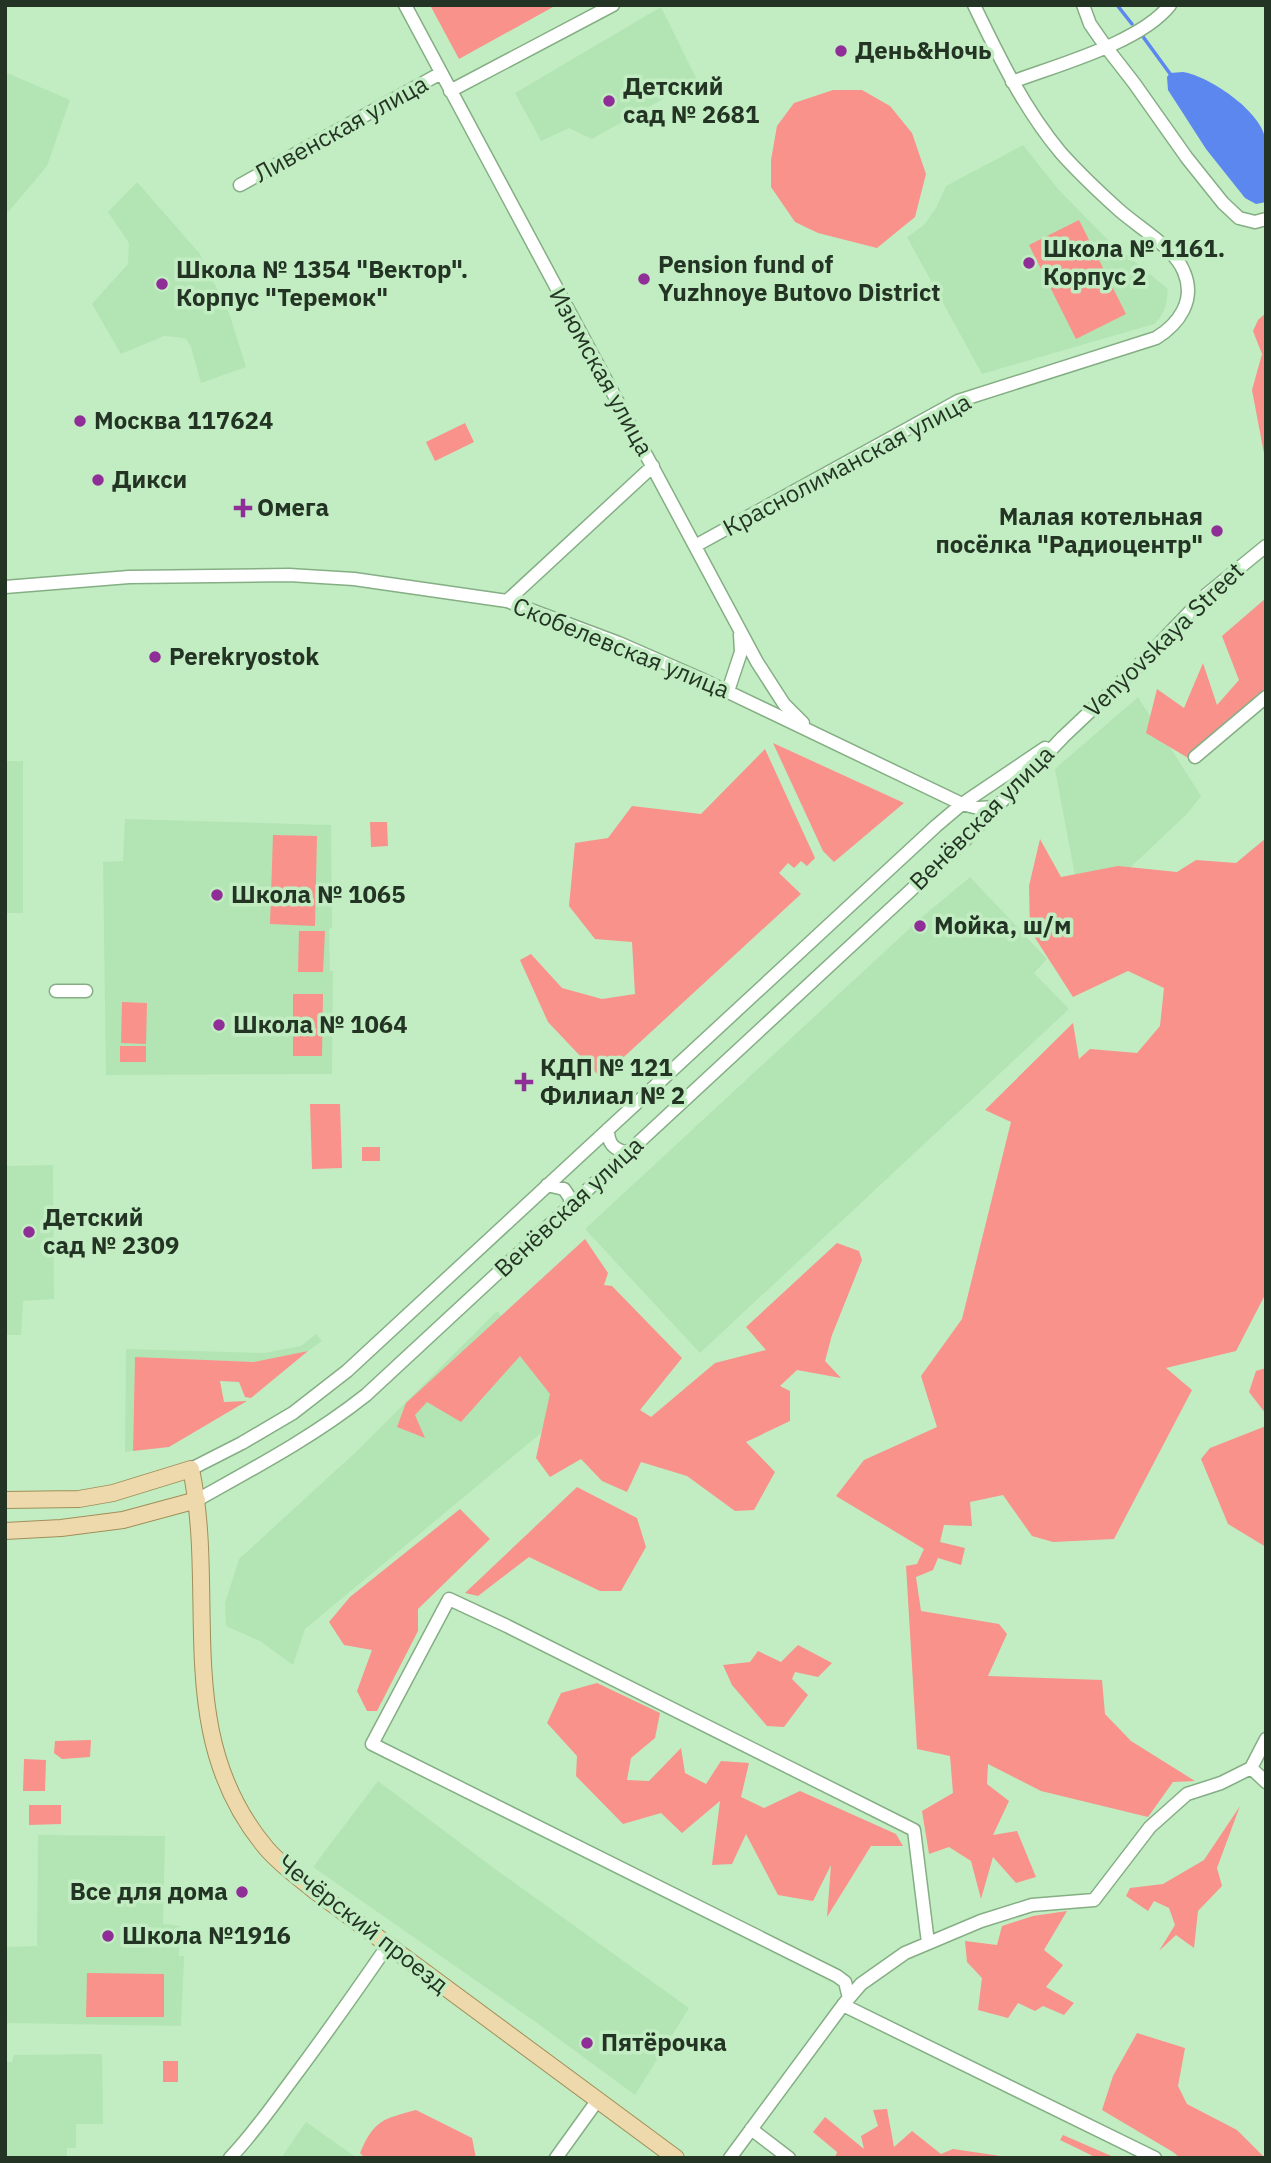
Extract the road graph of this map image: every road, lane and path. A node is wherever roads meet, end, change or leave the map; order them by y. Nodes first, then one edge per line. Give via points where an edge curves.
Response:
1 (405, 5) edge
2 (613, 5) edge
3 (974, 5) edge
4 (1083, 5) edge
5 (1170, 5) edge
6 (1106, 47) junction
7 (441, 73) junction
8 (1012, 82) junction
9 (450, 91) junction
10 (240, 185) dead end
11 (1266, 219) edge
12 (653, 466) junction
13 (695, 546) junction
14 (1266, 546) edge
15 (5, 587) edge
16 (507, 601) junction
17 (740, 630) junction
18 (727, 691) junction
19 (1266, 696) edge
20 (810, 730) junction
21 (1063, 737) junction
22 (1195, 757) dead end
23 (928, 786) junction
24 (962, 804) junction
25 (996, 807) junction
26 (936, 826) junction
27 (965, 840) junction
28 (86, 990) dead end
29 (56, 991) dead end
30 (608, 1129) junction
31 (628, 1153) junction
32 (547, 1185) junction
33 (570, 1206) junction
34 (191, 1469) junction
35 (5, 1500) edge
36 (197, 1500) junction
37 (5, 1531) edge
38 (1266, 1739) edge
39 (1251, 1768) junction
40 (1266, 1782) edge
41 (928, 1943) junction
42 (388, 1945) junction
43 (846, 2001) junction
44 (597, 2101) junction
45 (751, 2129) junction
46 (230, 2158) edge
47 (556, 2158) edge
48 (676, 2158) edge
49 (730, 2158) edge
50 (789, 2158) edge
51 (1155, 2158) edge

1 - 7 street, Изюмская улица
2 - 9 street, Ливенская улица
3 - 8 street, Краснолиманская улица
4 - 6 street
5 - 6 street via 1145,26
6 - 8 street
6 - 11 street via 1187,158 1239,218
7 - 9 street, Изюмская улица
7 - 10 street, Ливенская улица
8 - 13 street, Краснолиманская улица via 1062,153 1178,260 1189,284 1185,310 1171,329 1156,338 958,401
9 - 12 street, Изюмская улица
12 - 13 street, Изюмская улица
12 - 16 street
13 - 17 street, Изюмская улица
14 - 21 street, Venyovskaya Street via 1206,595
15 - 16 street, Скобелевская улица via 129,577 289,575 354,579
16 - 18 street, Скобелевская улица via 619,643
17 - 18 street via 741,652
17 - 20 street, Изюмская улица via 784,704
18 - 20 street, Скобелевская улица
19 - 22 street
20 - 23 street, Скобелевская улица
21 - 24 street, Венёвская улица
21 - 25 street, Венёвская улица
23 - 24 street, Скобелевская улица
23 - 26 street via 941,804
24 - 25 street
24 - 26 street, Венёвская улица
24 - 27 street via 973,825
25 - 27 street, Венёвская улица
26 - 30 street, Венёвская улица
27 - 31 street, Венёвская улица
28 - 29 street
30 - 31 street via 614,1148
30 - 32 street, Венёвская улица
31 - 33 street, Венёвская улица
32 - 33 street via 564,1189
32 - 34 street, Венёвская улица via 347,1371 293,1413
33 - 36 street, Венёвская улица via 332,1422
34 - 35 main road, Венёвская улица via 79,1499
34 - 36 main road, Чечёрский проезд
36 - 37 main road, Венёвская улица via 123,1520
36 - 42 main road, Чечёрский проезд via 203,1675 216,1758 267,1848
38 - 39 street
39 - 40 street
39 - 41 street via 1187,1794 1150,1827 1094,1900 1032,1905
41 - 43 street via 861,1984
41 - 43 street via 914,1830 449,1599 372,1744 837,1976 845,1982
42 - 44 main road, Чечёрский проезд
42 - 46 street
43 - 45 street
43 - 51 street
44 - 47 street
44 - 48 main road, Чечёрский проезд
45 - 49 street
45 - 50 street

